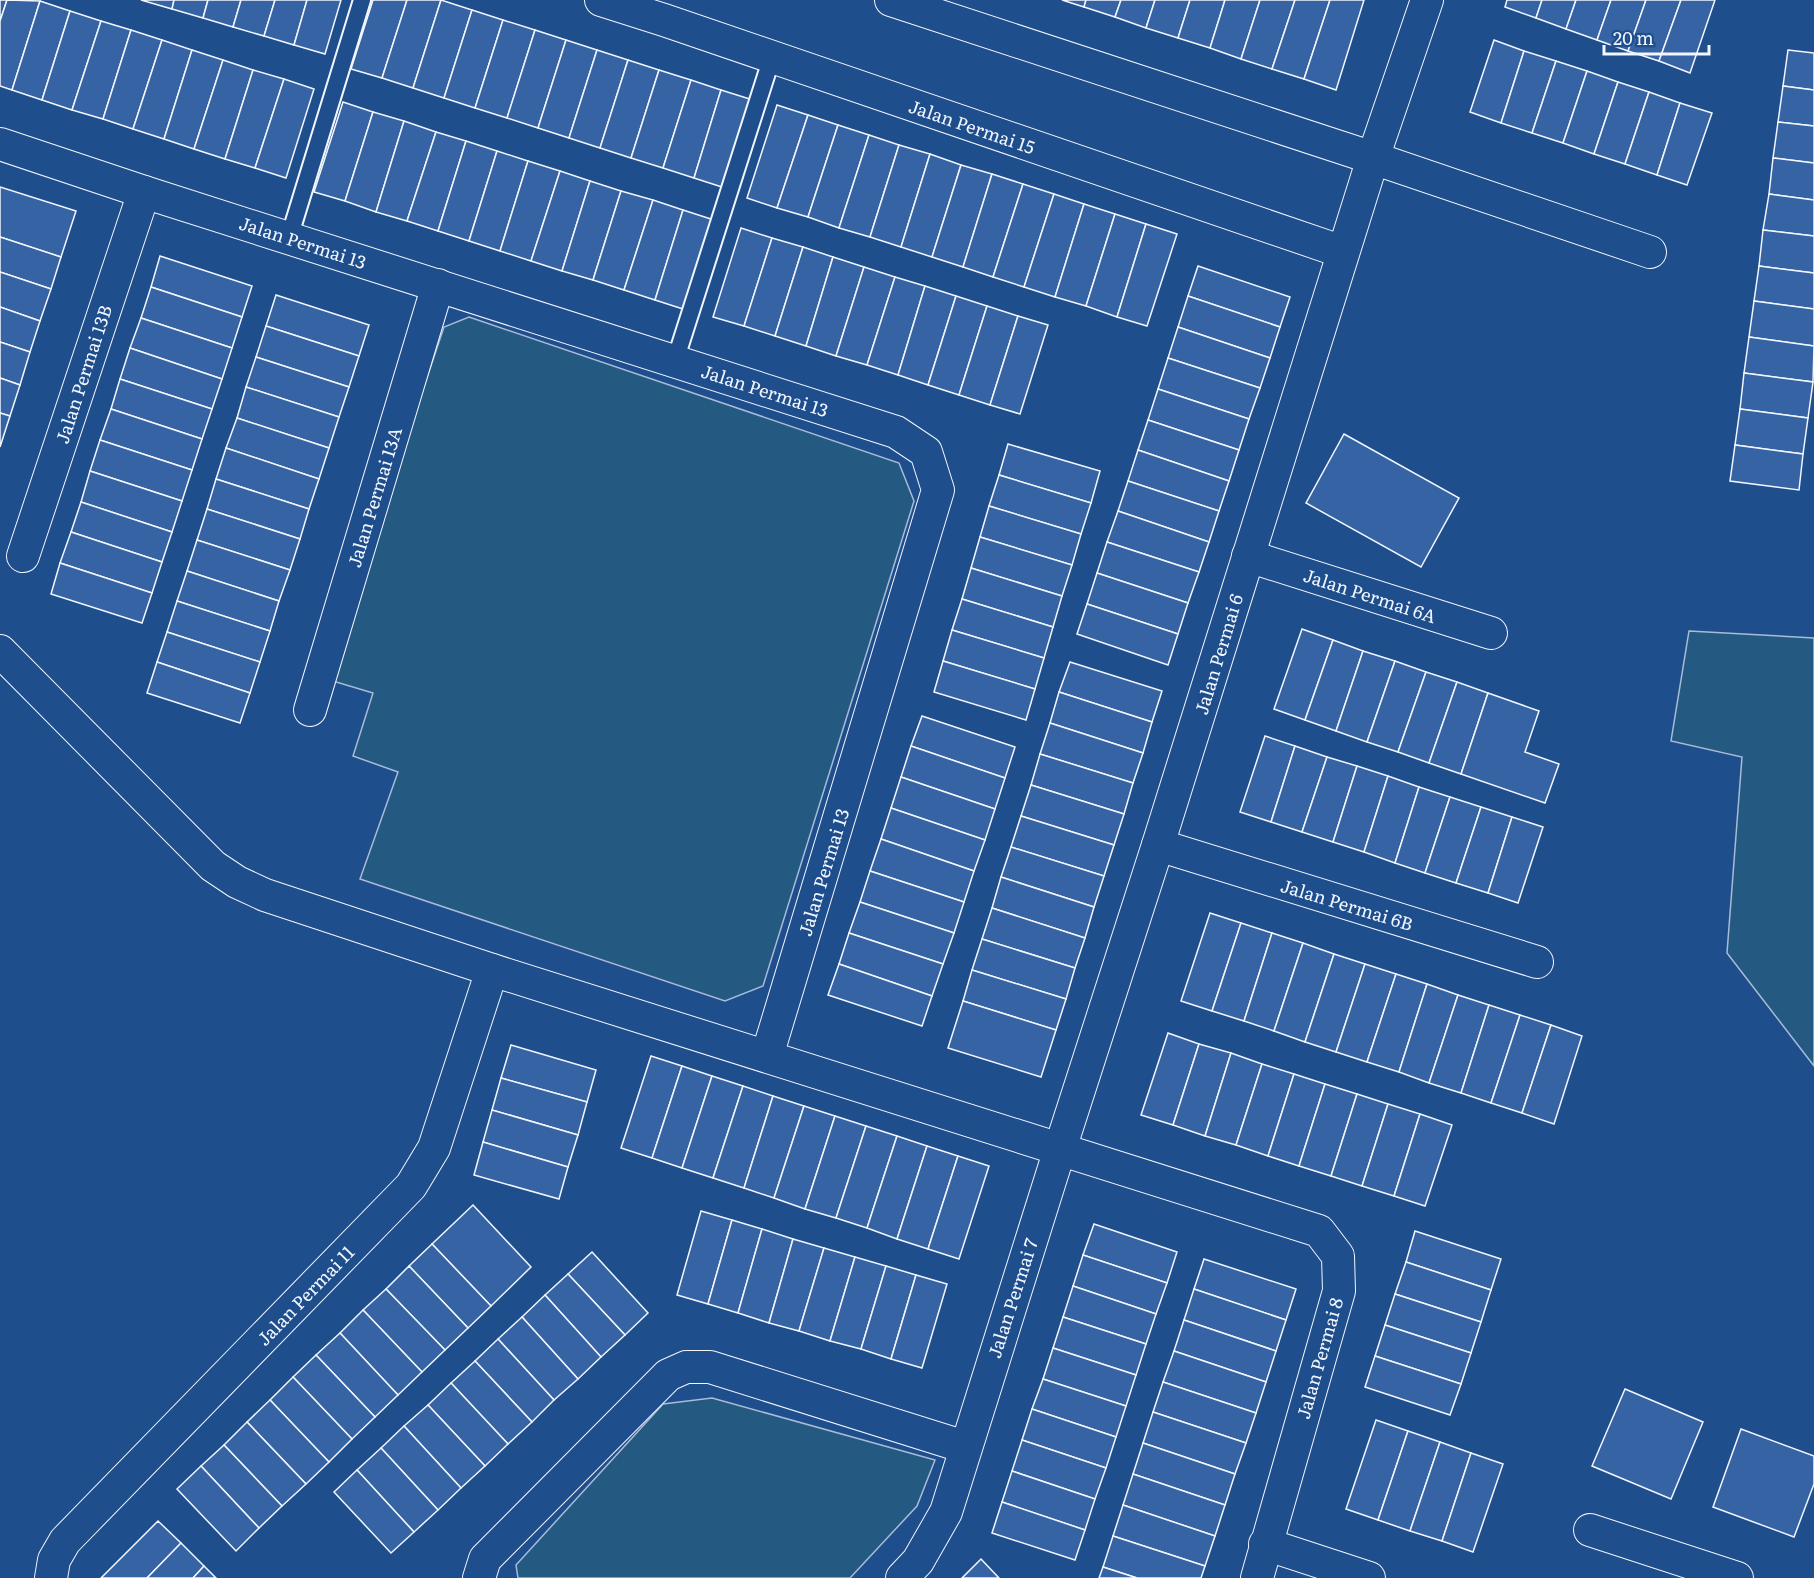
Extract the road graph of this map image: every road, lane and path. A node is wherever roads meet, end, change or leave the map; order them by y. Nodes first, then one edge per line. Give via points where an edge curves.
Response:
1 (362, 0) edge
2 (601, 0) edge
3 (891, 0) edge
4 (1427, 0) edge
5 (668, 10) edge
6 (772, 57) junction
7 (0, 144) edge
8 (1372, 158) junction
9 (144, 192) junction
10 (289, 237) junction
11 (1343, 252) junction
12 (1650, 252) dead end
13 (438, 285) junction
14 (675, 361) junction
15 (23, 556) dead end
16 (1248, 556) junction
17 (1491, 633) dead end
18 (0, 651) edge
19 (310, 710) dead end
20 (1158, 845) junction
21 (1537, 962) dead end
22 (492, 970) junction
23 (767, 1056) junction
24 (1060, 1149) junction
25 (965, 1447) junction
26 (1590, 1530) dead end
27 (1265, 1544) junction
28 (51, 1578) edge
29 (479, 1578) edge
30 (902, 1578) edge
31 (1257, 1578) edge
32 (1369, 1578) edge
33 (1737, 1578) edge

1 - 10 lane
2 - 5 street, Jalan Permai 15
3 - 8 street
4 - 8 street, Jalan Permai 6
5 - 6 street, Jalan Permai 15
6 - 11 street, Jalan Permai 15
6 - 14 lane
7 - 9 street, Jalan Permai 13
8 - 11 street, Jalan Permai 6
8 - 12 street
9 - 10 street, Jalan Permai 13
9 - 15 street, Jalan Permai 13B
10 - 13 street, Jalan Permai 13
11 - 16 street, Jalan Permai 6
13 - 14 street, Jalan Permai 13
13 - 19 street, Jalan Permai 13A
14 - 23 street, Jalan Permai 13 via 896,432 926,452 938,490
16 - 17 street, Jalan Permai 6A
16 - 20 street, Jalan Permai 6
18 - 22 street, Jalan Permai 8 via 213,866 237,882 265,895
20 - 21 street, Jalan Permai 6B
20 - 24 street, Jalan Permai 6
22 - 23 street, Jalan Permai 8
22 - 28 street, Jalan Permai 11 via 434,1148 411,1186 65,1541 54,1560
23 - 24 street, Jalan Permai 8
24 - 25 street, Jalan Permai 7
24 - 27 street, Jalan Permai 8 via 1318,1231 1338,1256 1338,1291
25 - 29 street via 710,1367 686,1367 668,1375 485,1559
25 - 30 street, Jalan Permai 7 via 946,1512 918,1561
26 - 33 street
27 - 31 street, Jalan Permai 8
27 - 32 street

